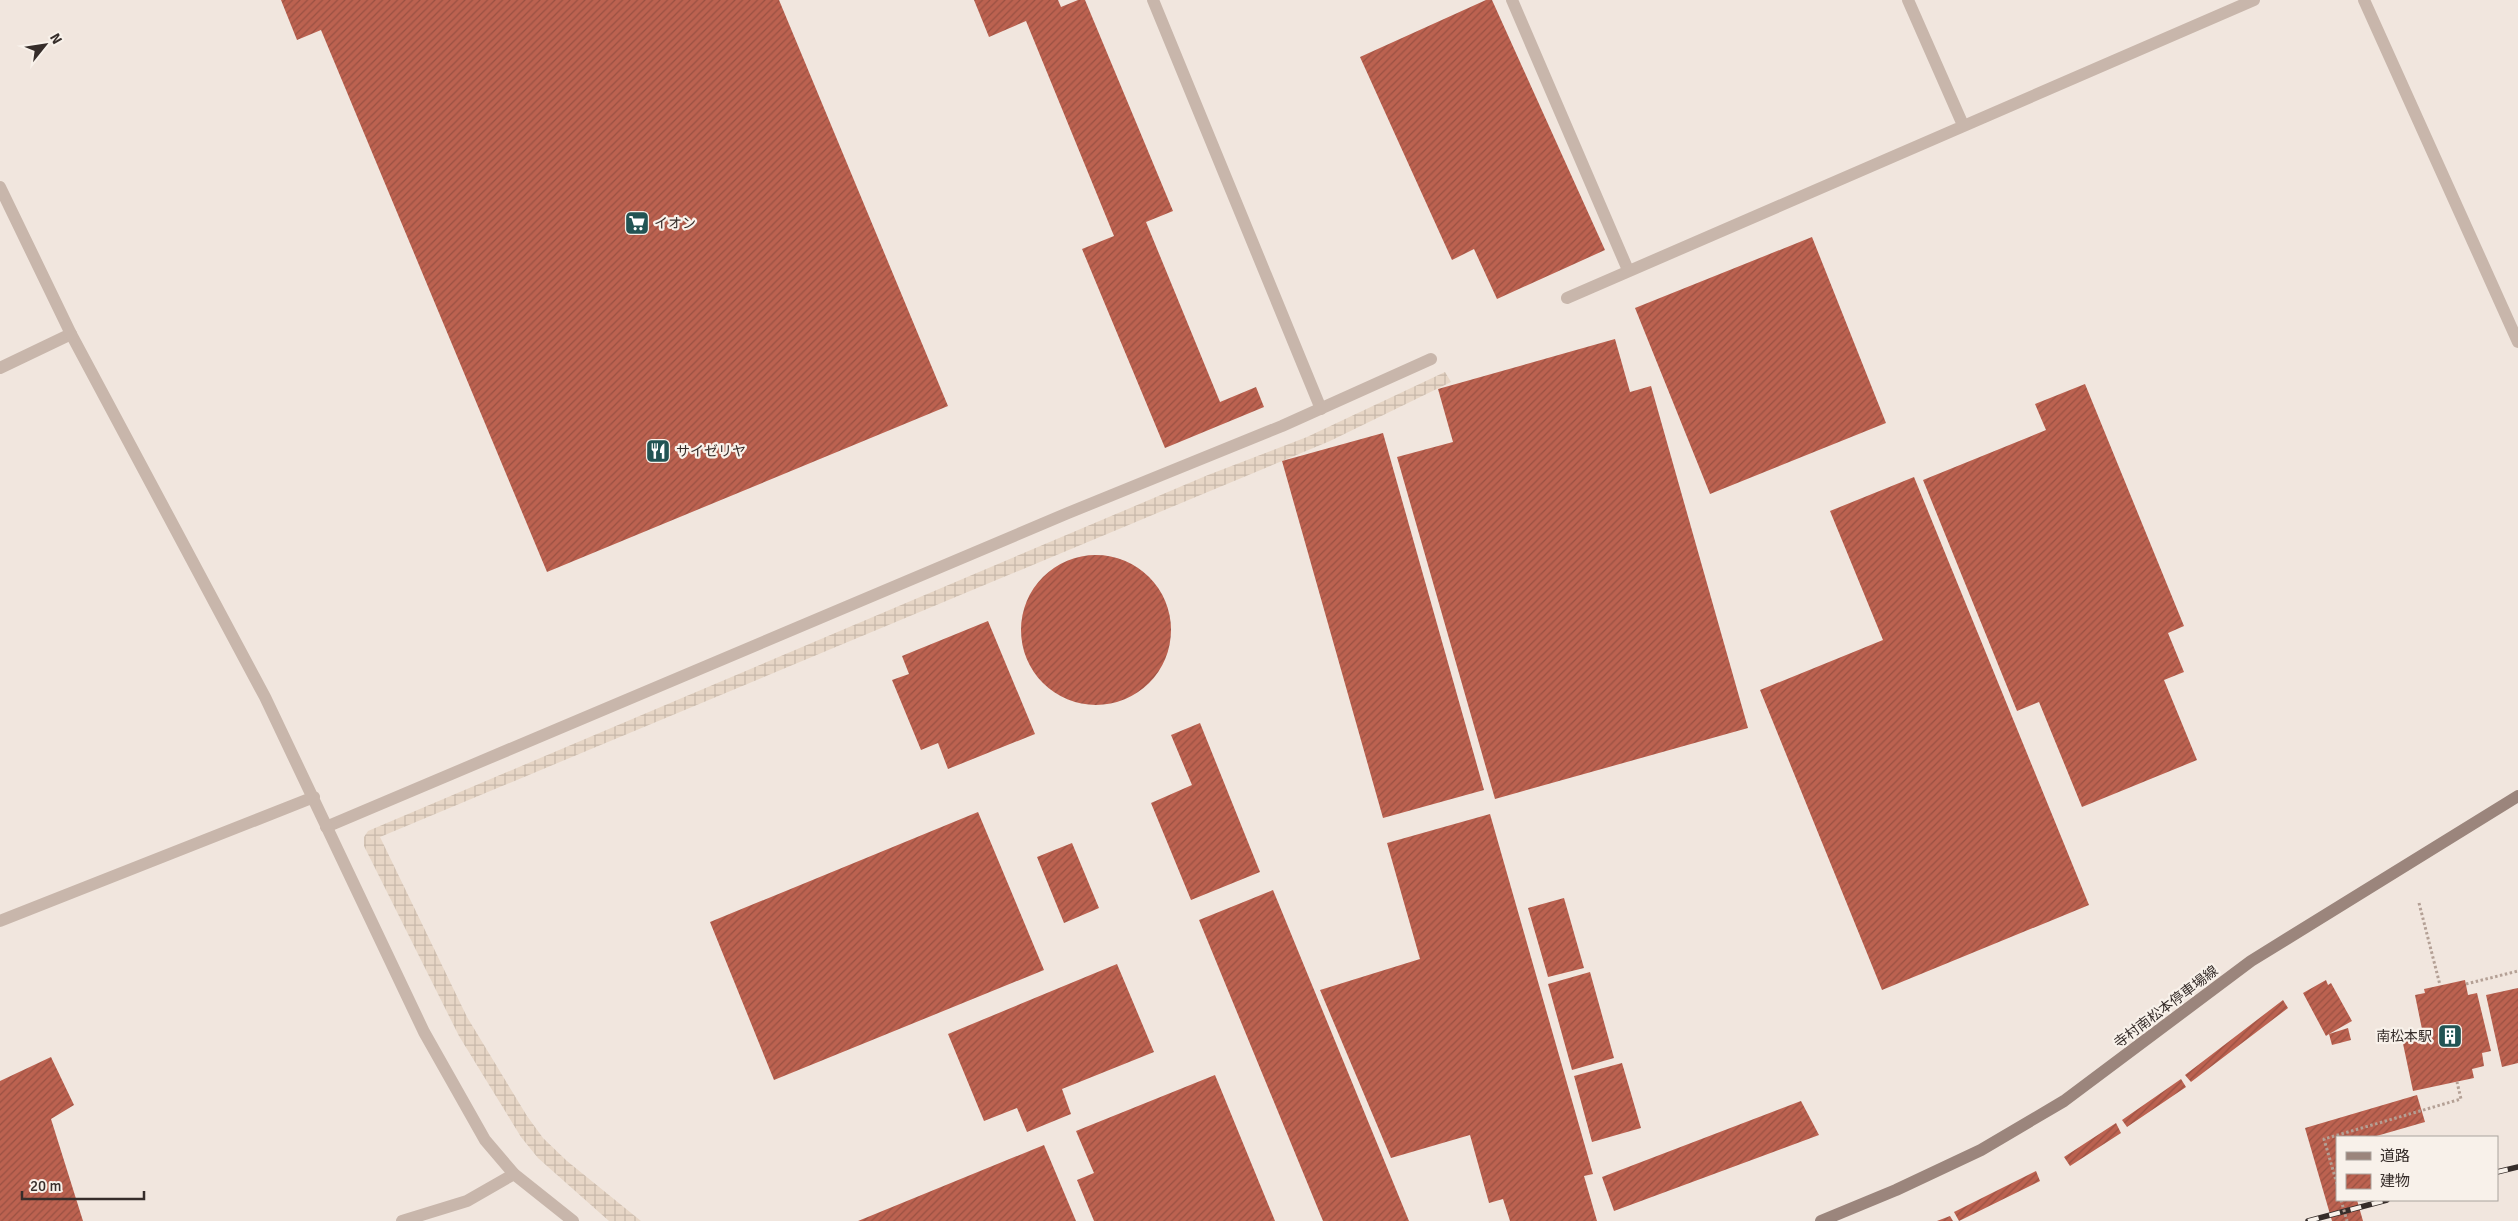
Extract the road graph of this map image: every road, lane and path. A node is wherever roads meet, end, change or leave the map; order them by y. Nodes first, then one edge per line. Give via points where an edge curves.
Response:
1 (1153, 0) edge
2 (1512, 0) edge
3 (1908, 0) edge
4 (2254, 0) edge
5 (2364, 0) edge
6 (1963, 125) junction
7 (0, 187) edge
8 (1628, 270) junction
9 (1567, 298) dead end
10 (71, 334) junction
11 (2518, 342) edge
12 (1431, 359) dead end
13 (0, 368) edge
14 (1321, 409) junction
15 (2518, 796) edge
16 (314, 797) junction
17 (326, 827) junction
18 (2419, 903) dead end
19 (0, 921) edge
20 (2518, 971) edge
21 (2466, 984) dead end
22 (2440, 985) dead end
23 (2457, 1082) dead end
24 (514, 1174) junction
25 (2336, 1181) edge
26 (2341, 1201) edge
27 (402, 1221) edge
28 (574, 1221) edge
29 (1821, 1221) edge
30 (2347, 1221) edge

1 - 14 street
2 - 8 street
3 - 6 street
4 - 6 street
5 - 11 street
6 - 8 street
7 - 10 street
8 - 9 street
10 - 13 street
10 - 16 street via 265,697
12 - 14 street
14 - 17 street
15 - 29 main road, 寺村南松本停車場線 via 2251,961 2064,1101 1981,1150
16 - 17 street
16 - 19 street
17 - 24 street via 424,1032 485,1140
18 - 22 path
20 - 21 path
23 - 25 path via 2461,1099 2324,1139
24 - 27 street via 468,1201
24 - 28 street
26 - 30 path, bridge

